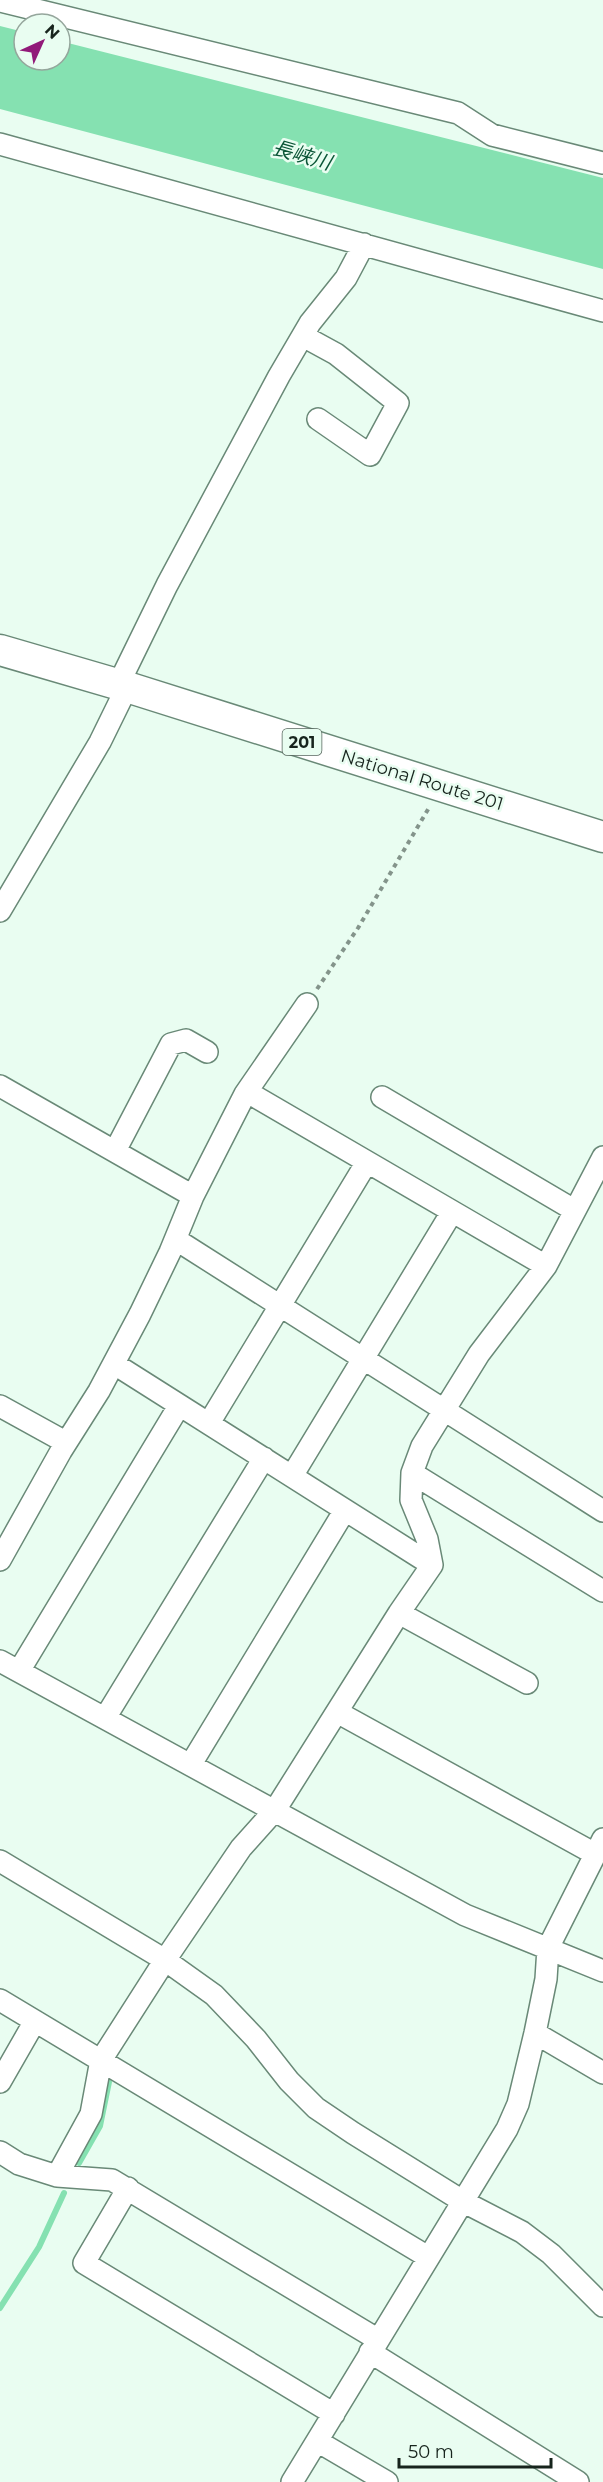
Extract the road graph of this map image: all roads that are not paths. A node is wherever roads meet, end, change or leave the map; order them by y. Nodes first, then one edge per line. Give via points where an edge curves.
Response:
1 (0, 2) edge
2 (0, 144) edge
3 (603, 163) edge
4 (364, 244) junction
5 (603, 311) edge
6 (303, 336) junction
7 (318, 419) dead end
8 (0, 650) edge
9 (127, 687) junction
10 (603, 837) edge
11 (0, 911) edge
12 (307, 1004) road end
13 (207, 1052) dead end
14 (0, 1086) edge
15 (256, 1097) dead end
16 (382, 1097) dead end
17 (115, 1151) junction
18 (603, 1157) edge
19 (368, 1162) junction
20 (193, 1196) junction
21 (574, 1210) junction
22 (452, 1212) junction
23 (183, 1244) dead end
24 (546, 1266) junction
25 (282, 1305) junction
26 (364, 1358) junction
27 (124, 1370) dead end
28 (0, 1406) edge
29 (179, 1406) junction
30 (443, 1410) junction
31 (208, 1423) junction
32 (58, 1438) dead end
33 (264, 1458) junction
34 (412, 1473) junction
35 (292, 1476) junction
36 (345, 1510) junction
37 (603, 1511) edge
38 (0, 1560) edge
39 (432, 1565) junction
40 (603, 1591) edge
41 (399, 1612) junction
42 (0, 1661) edge
43 (19, 1671) junction
44 (527, 1683) dead end
45 (337, 1712) junction
46 (105, 1718) junction
47 (191, 1764) junction
48 (275, 1810) junction
49 (599, 1846) edge
50 (0, 1861) edge
51 (548, 1948) junction
52 (165, 1960) junction
53 (603, 1971) edge
54 (0, 2000) edge
55 (35, 2021) junction
56 (535, 2033) junction
57 (101, 2060) junction
58 (603, 2073) edge
59 (0, 2082) edge
60 (0, 2152) edge
61 (57, 2176) junction
62 (128, 2188) junction
63 (464, 2202) junction
64 (428, 2257) junction
65 (603, 2306) edge
66 (374, 2345) junction
67 (334, 2414) junction
68 (317, 2441) junction
69 (292, 2482) edge
70 (387, 2482) edge
71 (578, 2482) edge

1 - 3 street via 447,110 492,135
2 - 4 street
4 - 5 street
4 - 6 street via 346,278
6 - 7 street via 336,354 398,403 370,455
6 - 9 street via 167,585 123,675
8 - 9 highway, National Route 201 / 201
9 - 10 highway, National Route 201 / 201
9 - 11 street via 100,741
12 - 20 street via 245,1094
13 - 17 street via 186,1040 171,1044
14 - 17 street
15 - 19 street
16 - 21 street
17 - 20 street
18 - 21 street
19 - 22 street
19 - 25 street
20 - 38 street via 141,1314
21 - 24 street
22 - 24 street
22 - 26 street
23 - 25 street
24 - 30 street via 479,1354
25 - 26 street
25 - 31 street
26 - 30 street
26 - 35 street
27 - 29 street
28 - 32 street
29 - 31 street
29 - 43 street
30 - 34 street
30 - 37 street
31 - 33 street
33 - 35 street
33 - 46 street
34 - 39 street via 411,1500 427,1539
34 - 40 street
35 - 36 street
36 - 39 street
36 - 47 street
39 - 41 street
41 - 44 street
41 - 45 street
42 - 43 street
43 - 46 street
45 - 48 street
45 - 49 street
46 - 47 street
47 - 48 street
48 - 51 street via 465,1915
48 - 52 street via 242,1848
49 - 51 street
50 - 52 street
51 - 53 street
51 - 56 street
52 - 57 street
52 - 63 street via 214,1995 316,2108
54 - 55 street
55 - 57 street
55 - 59 street
56 - 58 street
56 - 63 street via 518,2104
57 - 61 street via 91,2114
57 - 64 street
60 - 61 street
61 - 62 street via 112,2180
62 - 66 street
62 - 67 street via 84,2263
63 - 64 street
63 - 65 street via 522,2232 551,2254
64 - 66 street
66 - 67 street
66 - 71 street
67 - 68 street
68 - 69 street
68 - 70 street

